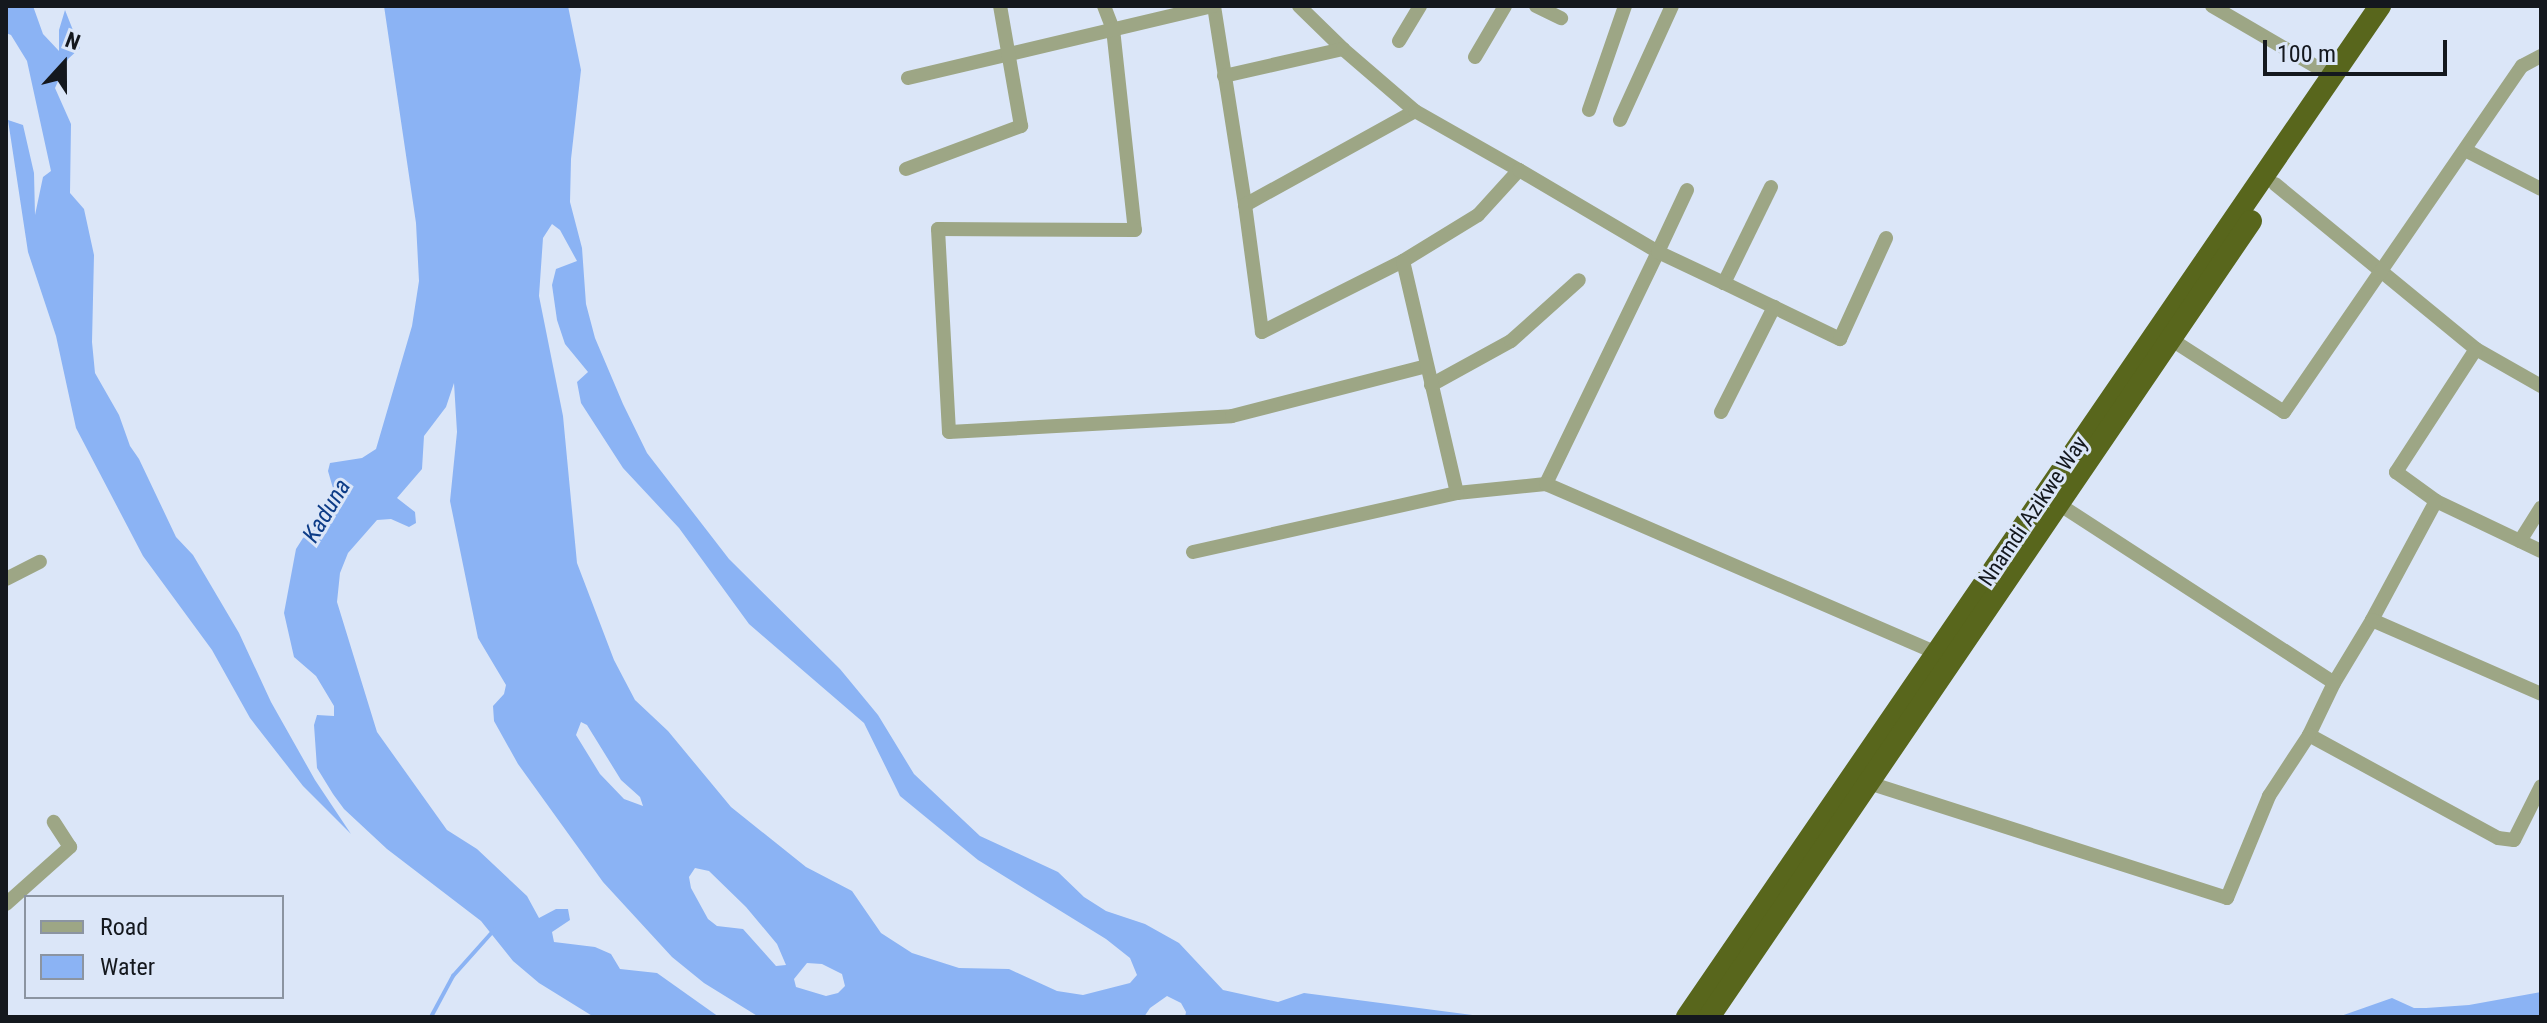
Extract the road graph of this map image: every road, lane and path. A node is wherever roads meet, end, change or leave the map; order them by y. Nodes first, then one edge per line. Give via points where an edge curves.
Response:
1 (1000, 6) edge
2 (1104, 6) edge
3 (1213, 6) edge
4 (1299, 6) edge
5 (1420, 6) edge
6 (1505, 6) edge
7 (1536, 6) edge
8 (1625, 6) edge
9 (1672, 6) edge
10 (2212, 6) edge
11 (2380, 6) edge
12 (2397, 6) edge
13 (1169, 10) edge
14 (1561, 18) dead end
15 (1113, 29) junction
16 (1399, 41) dead end
17 (1343, 49) junction
18 (1009, 54) junction
19 (2541, 56) edge
20 (1475, 57) dead end
21 (1224, 76) junction
22 (2334, 77) junction
23 (908, 78) dead end
24 (1589, 110) dead end
25 (1415, 111) junction
26 (1620, 120) dead end
27 (2465, 150) junction
28 (906, 169) dead end
29 (1519, 170) junction
30 (2275, 184) junction
31 (1771, 187) dead end
32 (2541, 189) edge
33 (1687, 190) dead end
34 (1245, 205) junction
35 (1886, 238) dead end
36 (1658, 252) junction
37 (1403, 261) junction
38 (2384, 270) junction
39 (1579, 280) dead end
40 (1724, 283) junction
41 (1774, 307) junction
42 (2172, 340) junction
43 (2476, 349) junction
44 (1427, 366) junction
45 (1431, 385) junction
46 (2541, 386) edge
47 (1721, 412) dead end
48 (1546, 484) junction
49 (1457, 493) junction
50 (2436, 501) junction
51 (2057, 503) junction
52 (2541, 508) edge
53 (2520, 541) junction
54 (2541, 551) edge
55 (1193, 552) dead end
56 (40, 562) dead end
57 (6, 579) edge
58 (2372, 620) junction
59 (1936, 653) junction
60 (2334, 683) junction
61 (2541, 694) edge
62 (2309, 735) junction
63 (1869, 783) junction
64 (2541, 786) edge
65 (54, 822) dead end
66 (6, 904) edge
67 (1719, 987) junction
68 (1687, 1017) edge
69 (1709, 1017) edge

1 - 18 street
2 - 15 street
3 - 13 street
3 - 21 street
4 - 17 street
5 - 16 street
6 - 20 street
7 - 14 street
8 - 24 street
9 - 26 street
10 - 22 street
11 - 22 highway, Nnamdi Azikwe Way
12 - 30 highway, Nnamdi Azikwe Way
13 - 15 street
15 - 18 street
15 - 44 street via 1135,230 938,229 949,432 1232,416
17 - 21 street
17 - 25 street
18 - 23 street
18 - 28 street via 1021,126
19 - 27 street via 2522,66
21 - 34 street
22 - 59 highway, Nnamdi Azikwe Way
25 - 29 street
25 - 34 street
27 - 32 street
27 - 38 street
29 - 36 street
29 - 37 street via 1478,215
30 - 38 street
30 - 42 highway, Nnamdi Azikwe Way
31 - 40 street
33 - 36 street
34 - 37 street via 1262,332
35 - 41 street via 1840,339
36 - 40 street
36 - 48 street
37 - 44 street
38 - 42 street via 2284,412
38 - 43 street
39 - 45 street via 1511,341
40 - 41 street
41 - 47 street
42 - 51 highway, Nnamdi Azikwe Way
43 - 46 street
43 - 50 street via 2396,472
44 - 45 street
45 - 49 street
48 - 49 street
48 - 59 street
49 - 55 street
50 - 53 street
50 - 58 street
51 - 60 street
51 - 63 highway, Nnamdi Azikwe Way
52 - 53 street
53 - 54 street
56 - 57 street
58 - 60 street
58 - 61 street
59 - 67 highway, Nnamdi Azikwe Way
60 - 62 street
62 - 63 street via 2269,796 2227,898
62 - 64 street via 2498,838 2514,840
63 - 67 highway, Nnamdi Azikwe Way
65 - 66 street via 70,847
67 - 68 highway, Nnamdi Azikwe Way
67 - 69 highway, Nnamdi Azikwe Way

